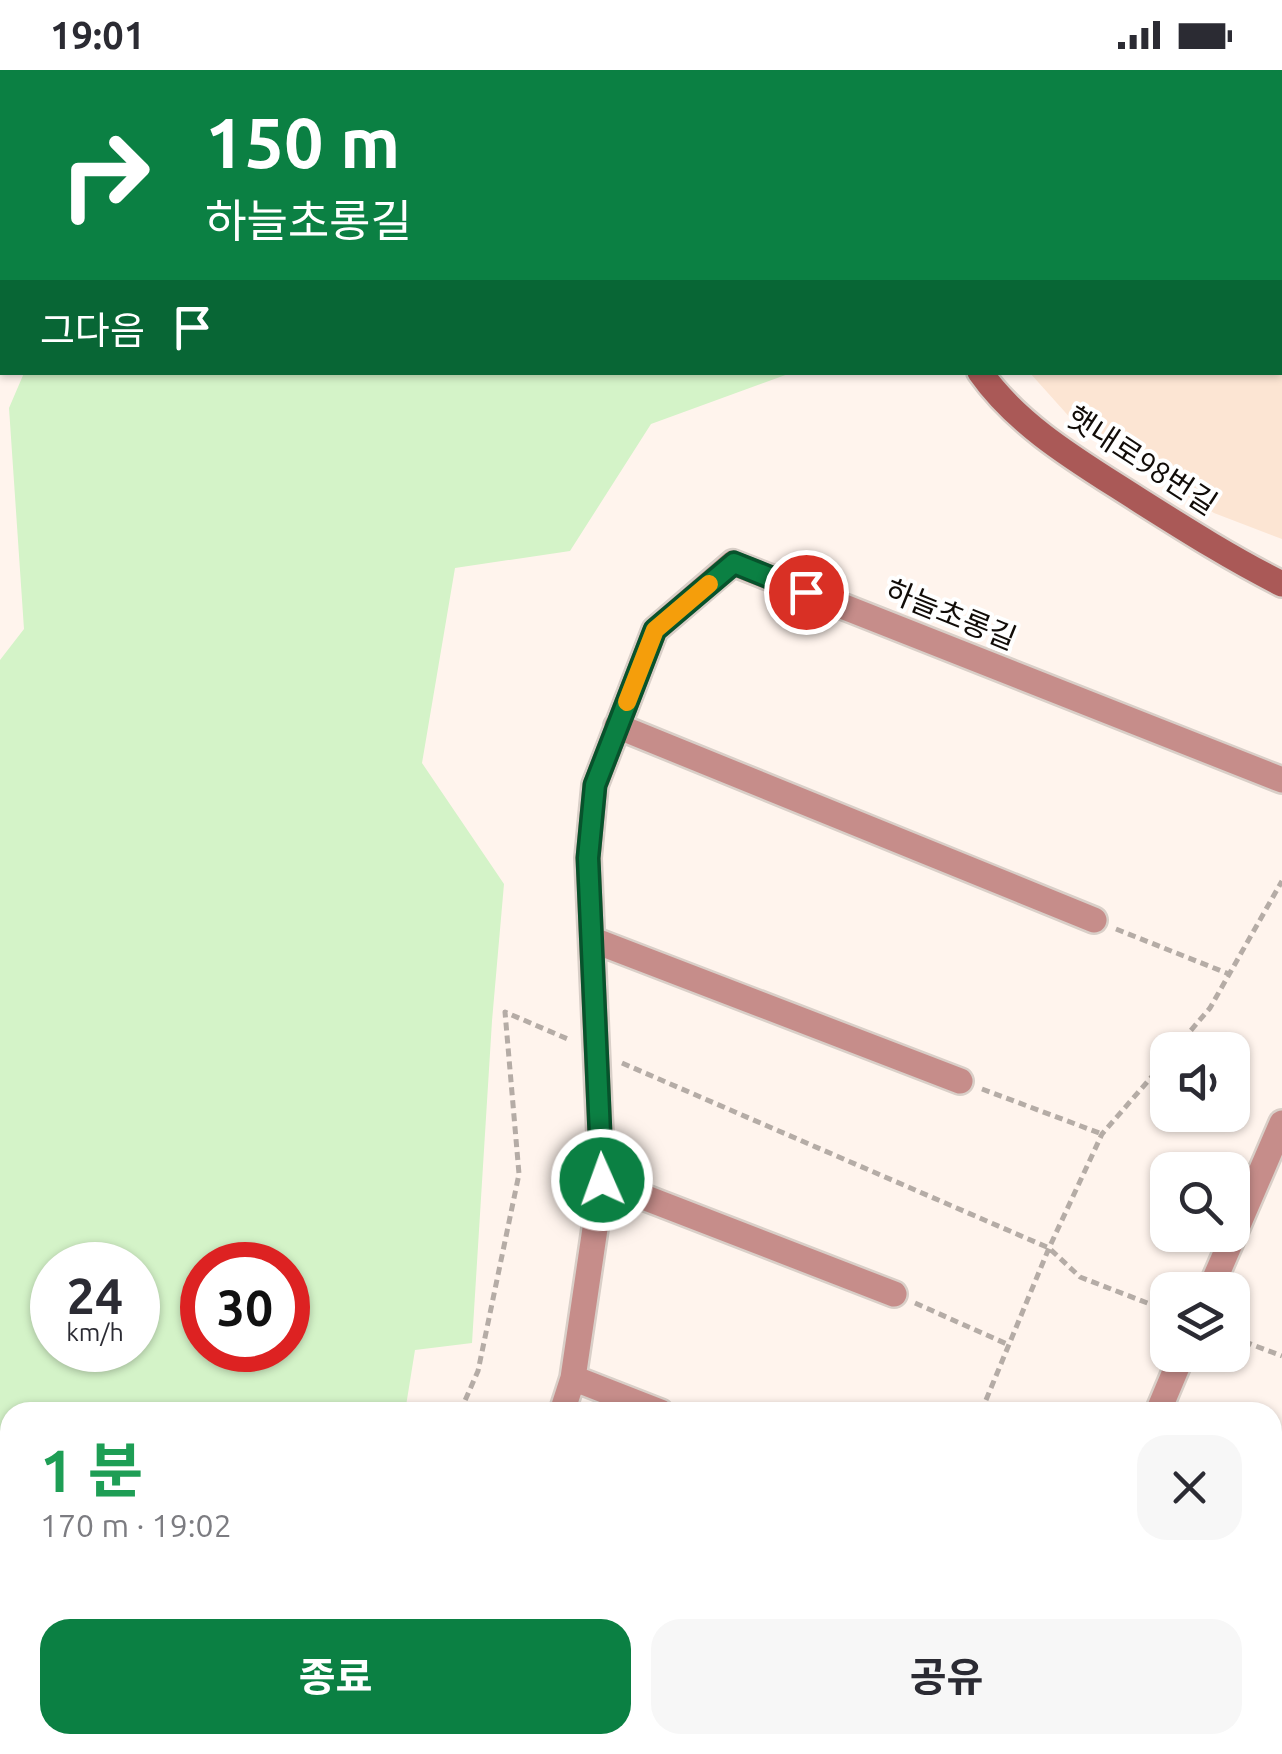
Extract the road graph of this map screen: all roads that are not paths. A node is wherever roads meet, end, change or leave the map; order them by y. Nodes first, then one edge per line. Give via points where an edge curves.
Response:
1 (982, 375) edge
2 (1282, 584) edge
3 (617, 726) junction
4 (1282, 780) edge
5 (1094, 920) road end
6 (593, 940) junction
7 (960, 1081) road end
8 (1282, 1123) edge
9 (602, 1180) junction
10 (1218, 1272) edge
11 (894, 1294) road end
12 (1175, 1372) edge
13 (573, 1378) junction
14 (565, 1402) edge
15 (634, 1402) edge
16 (1162, 1402) edge

1 - 2 street, 햇내로98번길 via 1032,427 1085,465
3 - 4 street, 하늘초롱길 via 655,630 734,563
3 - 5 street
3 - 6 street, 하늘초롱길 via 595,785 588,858
6 - 7 street
6 - 9 street, 하늘초롱길
8 - 10 street
9 - 11 street
9 - 13 street, 하늘초롱길
12 - 16 street
13 - 14 street, 하늘초롱길
13 - 15 street

